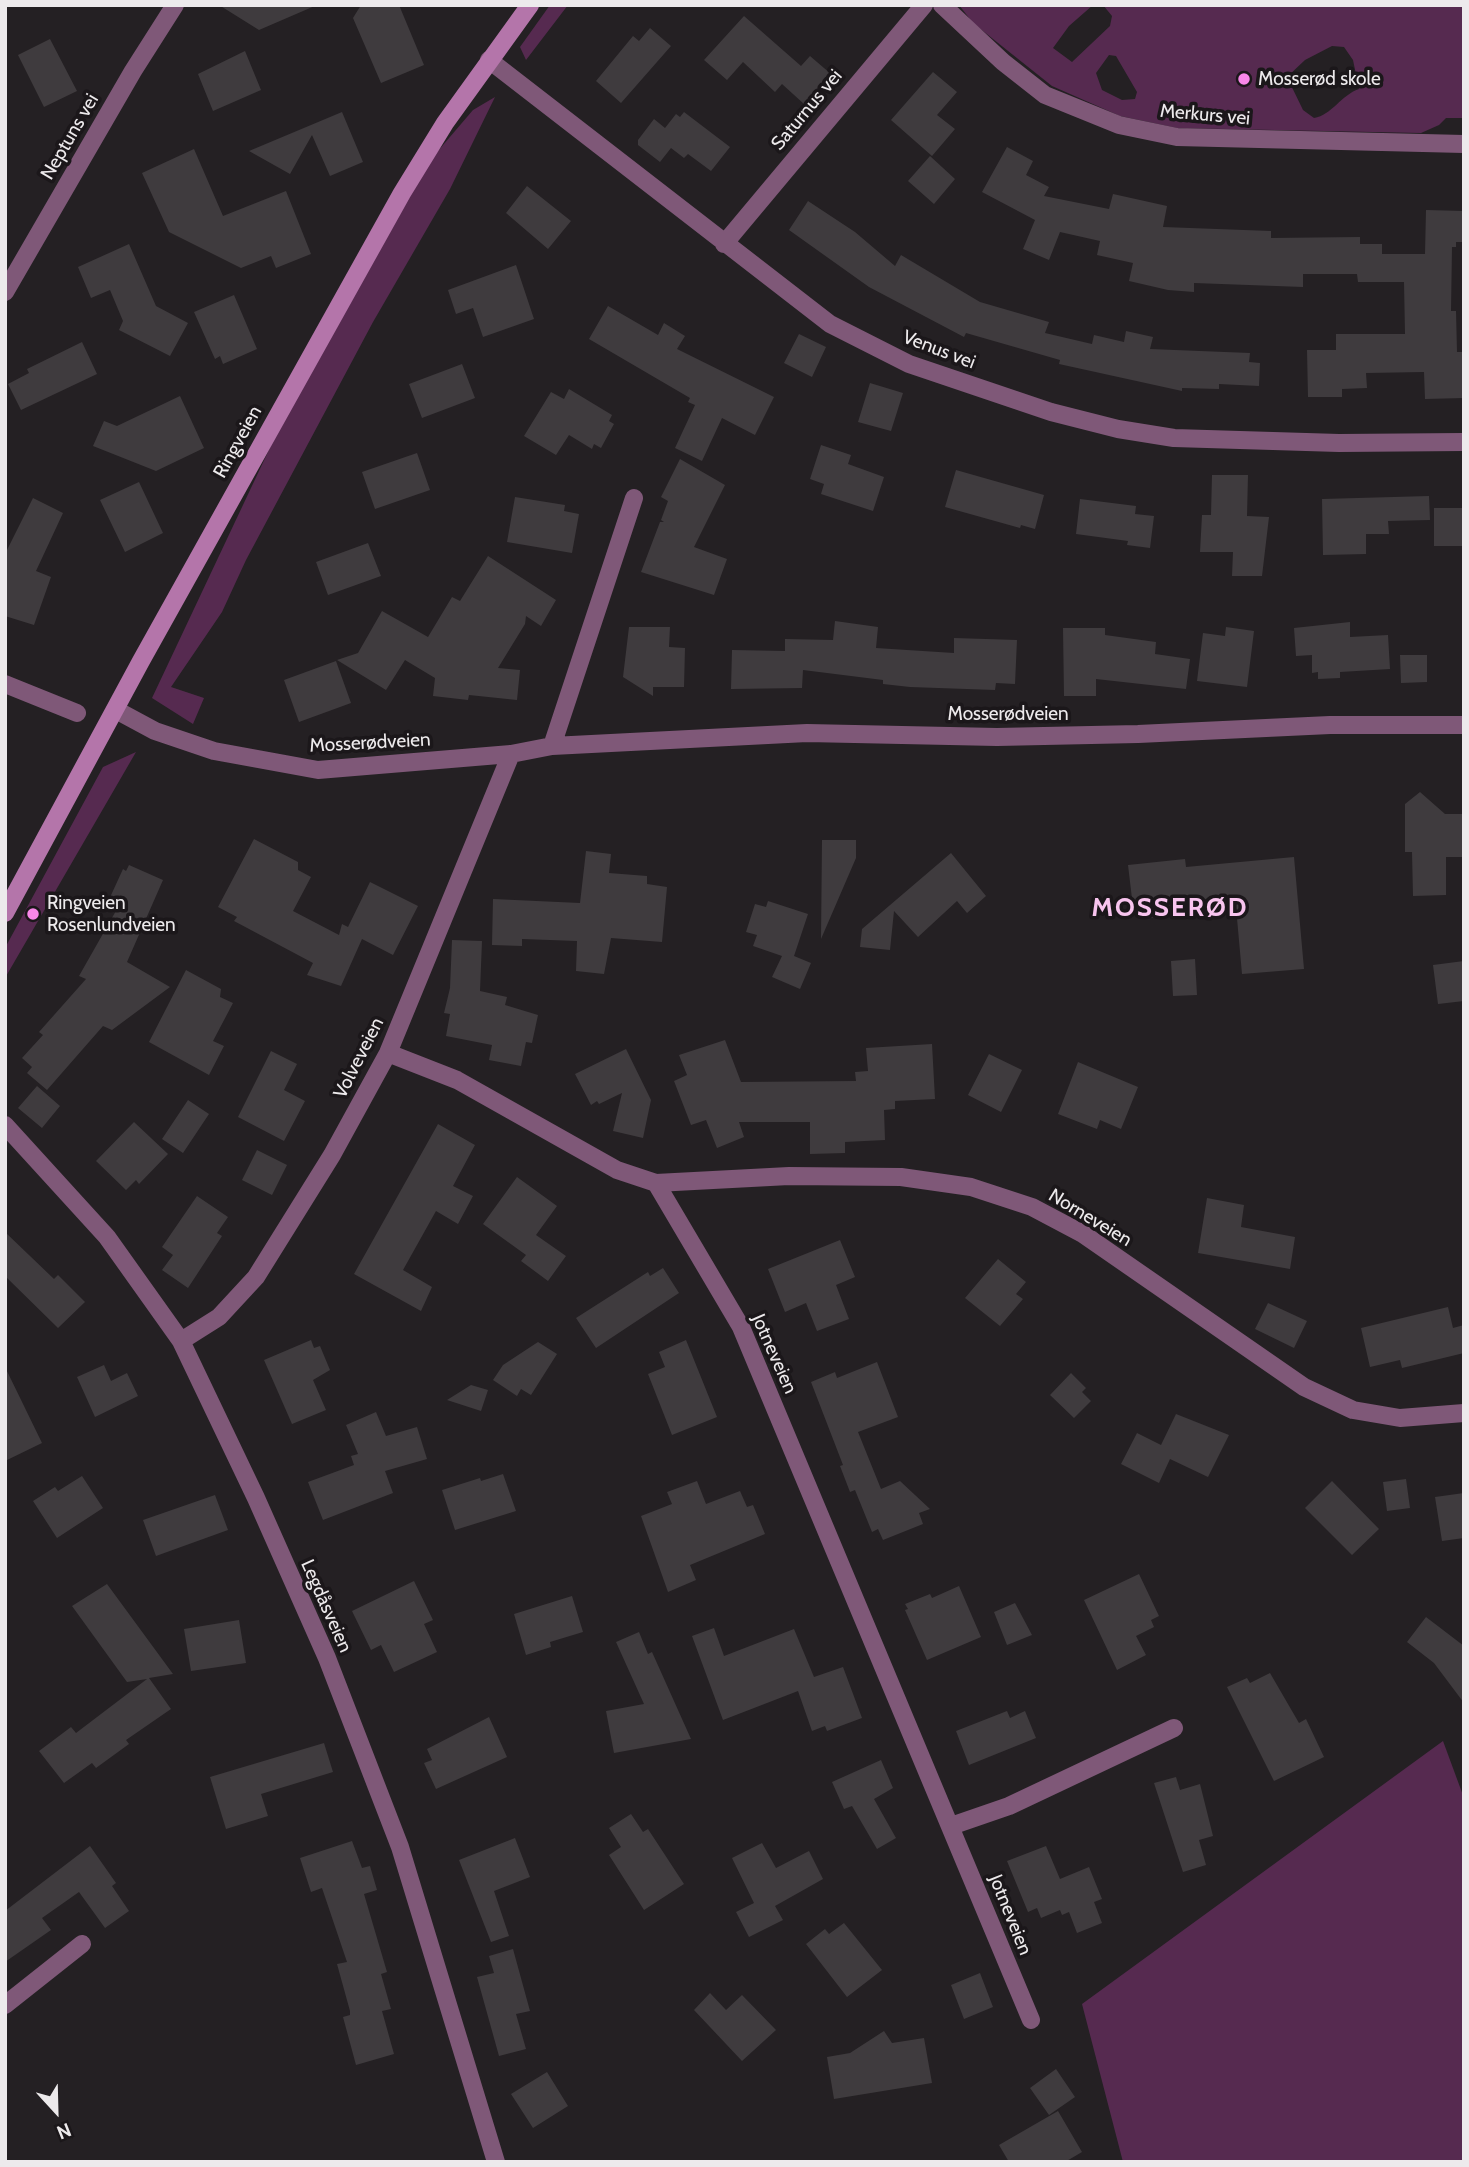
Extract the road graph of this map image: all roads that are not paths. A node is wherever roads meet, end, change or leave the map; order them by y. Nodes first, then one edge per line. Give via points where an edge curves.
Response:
1 (175, 5) edge
2 (530, 5) edge
3 (924, 5) edge
4 (942, 5) edge
5 (489, 61) junction
6 (1464, 144) edge
7 (724, 244) junction
8 (5, 292) edge
9 (1464, 442) edge
10 (634, 498) dead end
11 (5, 684) edge
12 (116, 710) junction
13 (77, 713) dead end
14 (1464, 725) edge
15 (552, 747) junction
16 (511, 754) junction
17 (5, 913) edge
18 (388, 1053) junction
19 (5, 1125) edge
20 (656, 1184) junction
21 (181, 1341) junction
22 (1464, 1413) edge
23 (1174, 1728) dead end
24 (951, 1826) junction
25 (82, 1944) dead end
26 (5, 2005) edge
27 (1031, 2020) dead end
28 (496, 2162) edge

1 - 8 street, Neptuns vei
2 - 5 main road, Ringveien
3 - 7 street, Saturnus vei
4 - 6 street, Merkurs vei via 1045,96 1119,125 1178,137
5 - 7 street, Venus vei
5 - 12 main road, Ringveien via 402,193
7 - 9 street, Venus vei via 830,324 909,364 1051,412 1174,438
10 - 15 street
11 - 13 street
12 - 16 street, Mosserødveien via 155,731 214,751 318,770
12 - 17 main road, Ringveien
14 - 15 street, Mosserødveien via 997,737 807,733
15 - 16 street, Mosserødveien
16 - 18 street, Volveveien
18 - 20 street via 457,1080 617,1170
18 - 21 street, Volveveien via 271,1257 219,1317
19 - 21 street, Legdåsveien via 107,1237
20 - 22 street, Norneveien via 789,1175 901,1177 971,1187 1032,1207 1083,1234 1304,1387 1341,1404 1400,1418
20 - 24 street, Jotneveien via 741,1327
21 - 28 street, Legdåsveien via 327,1658 400,1847
23 - 24 street via 1009,1806
24 - 27 street, Jotneveien
25 - 26 street

